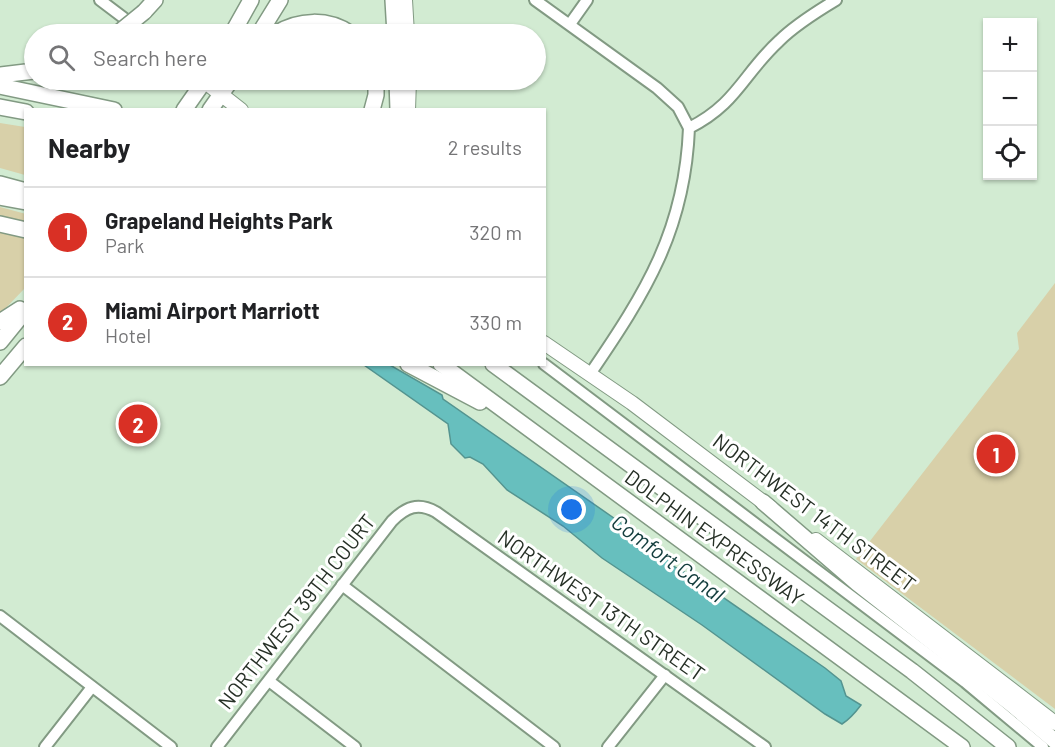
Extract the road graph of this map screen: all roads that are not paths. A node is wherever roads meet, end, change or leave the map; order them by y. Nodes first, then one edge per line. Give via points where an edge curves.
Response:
1 (100, 0) edge
2 (155, 0) edge
3 (251, 0) edge
4 (280, 0) edge
5 (393, 0) edge
6 (405, 0) edge
7 (535, 0) edge
8 (587, 0) edge
9 (836, 0) edge
10 (129, 24) edge
11 (132, 24) edge
12 (238, 24) edge
13 (265, 24) edge
14 (297, 24) edge
15 (327, 24) edge
16 (394, 24) edge
17 (406, 24) edge
18 (570, 24) junction
19 (24, 72) edge
20 (0, 75) edge
21 (0, 86) edge
22 (197, 90) edge
23 (217, 90) edge
24 (225, 90) edge
25 (376, 90) edge
26 (397, 90) edge
27 (409, 90) edge
28 (222, 94) junction
29 (0, 107) edge
30 (104, 108) edge
31 (185, 108) edge
32 (212, 108) edge
33 (239, 108) edge
34 (373, 108) edge
35 (398, 108) edge
36 (408, 108) edge
37 (24, 112) edge
38 (689, 128) junction
39 (0, 184) edge
40 (24, 190) edge
41 (0, 197) edge
42 (24, 202) edge
43 (0, 224) edge
44 (24, 230) edge
45 (24, 309) edge
46 (24, 311) edge
47 (0, 322) edge
48 (0, 342) edge
49 (546, 344) edge
50 (24, 348) edge
51 (412, 366) edge
52 (444, 366) edge
53 (496, 366) edge
54 (546, 366) edge
55 (590, 374) junction
56 (0, 377) edge
57 (521, 423) junction
58 (763, 502) junction
59 (412, 506) joint
60 (342, 585) junction
61 (0, 616) edge
62 (665, 675) junction
63 (269, 681) junction
64 (92, 687) junction
65 (1055, 723) edge
66 (1055, 741) edge
67 (45, 747) edge
68 (171, 747) edge
69 (217, 747) edge
70 (355, 747) edge
71 (554, 747) edge
72 (608, 747) edge
73 (765, 747) edge
74 (962, 747) edge
75 (1008, 747) edge
76 (1043, 747) edge

1 - 11 street
2 - 10 highway, bridge
3 - 12 highway
4 - 13 highway
5 - 16 highway
6 - 17 main road
7 - 18 street
8 - 18 street
9 - 38 street via 777,42 733,96 712,116
14 - 15 highway
18 - 38 street via 657,88 678,107
19 - 20 highway
21 - 30 highway
22 - 31 highway
23 - 28 main road
24 - 28 highway
25 - 34 highway
26 - 35 highway
27 - 36 main road
28 - 32 highway
28 - 33 main road
29 - 37 highway
38 - 55 street via 688,159 678,211 658,265
39 - 40 highway
41 - 42 highway
43 - 44 highway
45 - 47 highway
46 - 48 highway
49 - 55 main road, NORTHWEST 14TH STREET
50 - 56 highway
51 - 57 highway
52 - 57 highway, DOLPHIN EXPRESSWAY
53 - 75 highway, DOLPHIN EXPRESSWAY via 921,677
54 - 76 street, NORTHWEST 14TH STREET via 1003,712
55 - 58 main road, NORTHWEST 14TH STREET
57 - 74 highway, DOLPHIN EXPRESSWAY
58 - 65 main road, NORTHWEST 14TH STREET via 863,573
58 - 66 highway via 857,583
59 - 60 street, NORTHWEST 39TH COURT via 392,521
59 - 62 street, NORTHWEST 13TH STREET via 436,512
60 - 63 street, NORTHWEST 39TH COURT
60 - 71 street
61 - 64 street
62 - 72 street
62 - 73 street, NORTHWEST 13TH STREET
63 - 69 street, NORTHWEST 39TH COURT
63 - 70 street
64 - 67 street
64 - 68 street

